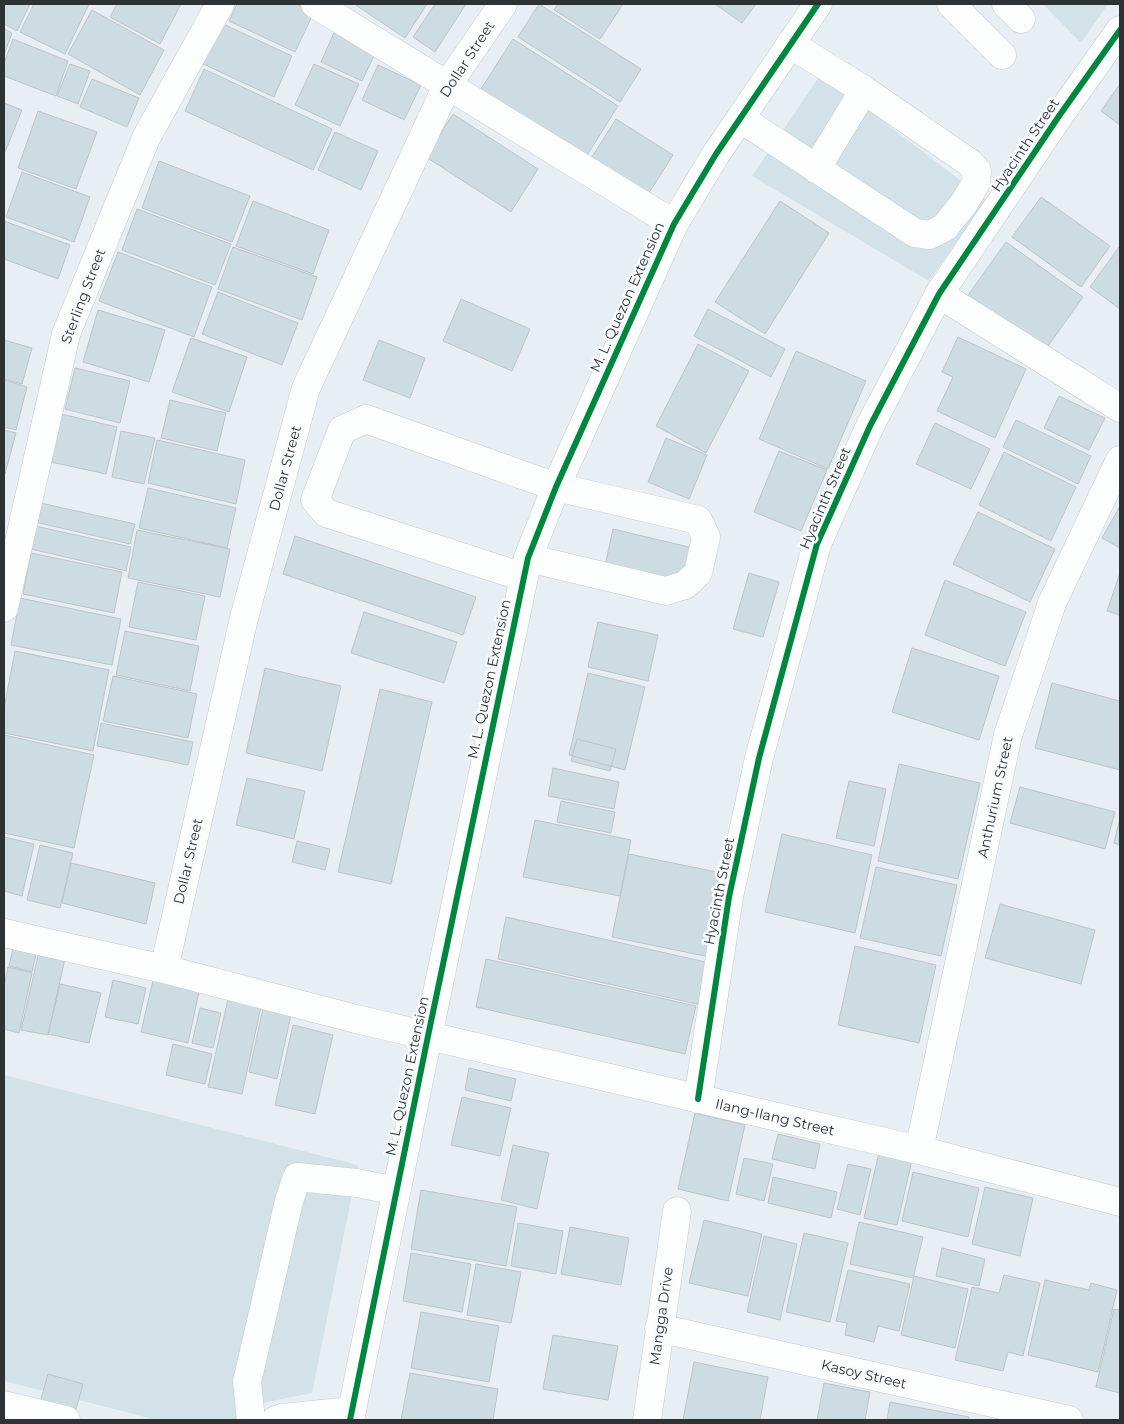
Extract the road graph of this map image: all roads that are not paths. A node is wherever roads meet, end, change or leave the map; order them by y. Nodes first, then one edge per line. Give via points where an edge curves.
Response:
1 (220, 4) edge
2 (315, 4) edge
3 (503, 4) edge
4 (818, 4) edge
5 (951, 4) edge
6 (1120, 30) edge
7 (790, 44) junction
8 (1002, 56) dead end
9 (448, 84) junction
10 (864, 90) junction
11 (741, 119) junction
12 (816, 168) junction
13 (674, 224) junction
14 (939, 294) junction
15 (1120, 408) edge
16 (1120, 460) edge
17 (556, 487) junction
18 (526, 567) junction
19 (4, 608) edge
20 (4, 932) edge
21 (164, 969) junction
22 (428, 1036) junction
23 (698, 1099) junction
24 (919, 1150) junction
25 (396, 1191) junction
26 (1120, 1202) edge
27 (677, 1211) dead end
28 (659, 1328) junction
29 (4, 1405) edge
30 (351, 1416) edge
31 (66, 1420) edge
32 (251, 1420) edge
33 (276, 1420) edge
34 (647, 1420) edge
35 (1070, 1420) edge

1 - 19 street, Sterling Street via 146,138 66,334
2 - 9 street
3 - 9 street, Dollar Street
4 - 7 street, M. L. Quezon Extension
5 - 8 street
6 - 14 street, Hyacinth Street
7 - 10 street
7 - 11 street, M. L. Quezon Extension
9 - 13 street
9 - 21 street, Dollar Street via 306,388 244,618
10 - 12 street
10 - 12 street via 970,163 977,171 976,183 964,203 945,227 930,235 916,232
11 - 12 street
11 - 13 street, M. L. Quezon Extension
13 - 17 street, M. L. Quezon Extension
14 - 15 street
14 - 23 street, Hyacinth Street via 870,426 817,544 759,758 729,897
16 - 24 street, Anthurium Street via 1052,602 1008,735
17 - 18 street, M. L. Quezon Extension
17 - 18 street via 698,520 706,538 698,573 685,585 666,590
17 - 18 street via 366,419 342,430 315,500 326,513
18 - 22 street, M. L. Quezon Extension
20 - 21 street, Ilang-Ilang Street
21 - 22 street, Ilang-Ilang Street
22 - 23 street, Ilang-Ilang Street
22 - 25 street, M. L. Quezon Extension
23 - 24 street, Ilang-Ilang Street
24 - 26 street, Ilang-Ilang Street
25 - 30 street, M. L. Quezon Extension
25 - 32 street via 297,1177 247,1382
27 - 28 street, Mangga Drive
28 - 34 street, Mangga Drive
28 - 35 street, Kasoy Street
29 - 31 street
30 - 33 street

